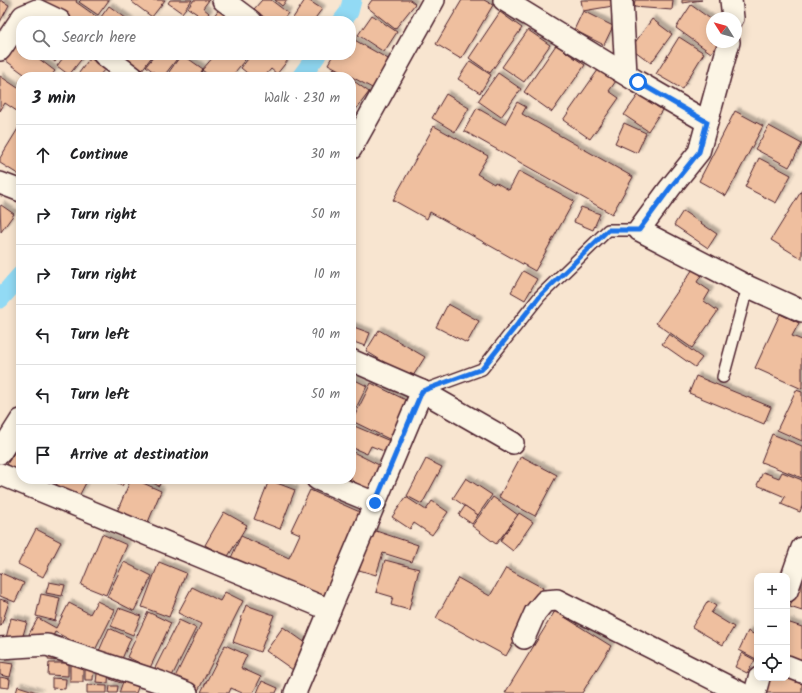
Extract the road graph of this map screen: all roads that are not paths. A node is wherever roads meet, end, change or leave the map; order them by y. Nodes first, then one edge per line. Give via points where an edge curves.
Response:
1 (223, 0) edge
2 (434, 0) edge
3 (504, 0) edge
4 (622, 0) edge
5 (731, 0) edge
6 (732, 12) edge
7 (23, 16) edge
8 (50, 16) edge
9 (244, 16) edge
10 (16, 26) edge
11 (727, 48) edge
12 (0, 50) edge
13 (111, 60) edge
14 (126, 72) edge
15 (626, 74) junction
16 (707, 122) junction
17 (356, 140) edge
18 (0, 182) edge
19 (16, 189) edge
20 (639, 230) junction
21 (749, 287) junction
22 (802, 311) edge
23 (356, 362) edge
24 (723, 377) dead end
25 (422, 391) junction
26 (16, 428) edge
27 (513, 443) dead end
28 (0, 454) edge
29 (0, 474) edge
30 (16, 481) edge
31 (24, 484) edge
32 (329, 484) edge
33 (375, 503) junction
34 (802, 548) edge
35 (790, 582) edge
36 (330, 610) junction
37 (524, 638) dead end
38 (0, 648) edge
39 (790, 667) edge
40 (802, 672) edge
41 (758, 681) edge
42 (187, 693) edge
43 (295, 693) edge
44 (741, 693) edge
45 (755, 693) edge

1 - 9 street
2 - 17 street
3 - 15 street
4 - 15 street
5 - 6 street
7 - 8 street via 37,10
10 - 12 street
11 - 16 street
13 - 14 street
15 - 16 street
16 - 20 street via 699,152
18 - 19 street
20 - 21 street
20 - 25 lane via 608,230 540,296 482,369
21 - 22 street
21 - 24 lane
23 - 25 street
25 - 27 street
25 - 33 street
26 - 28 street
29 - 30 street
31 - 36 street
32 - 33 street
33 - 36 street
34 - 35 street
36 - 43 street
37 - 44 street via 535,613 545,601 557,600
38 - 42 street via 48,645
39 - 40 street
41 - 45 street

